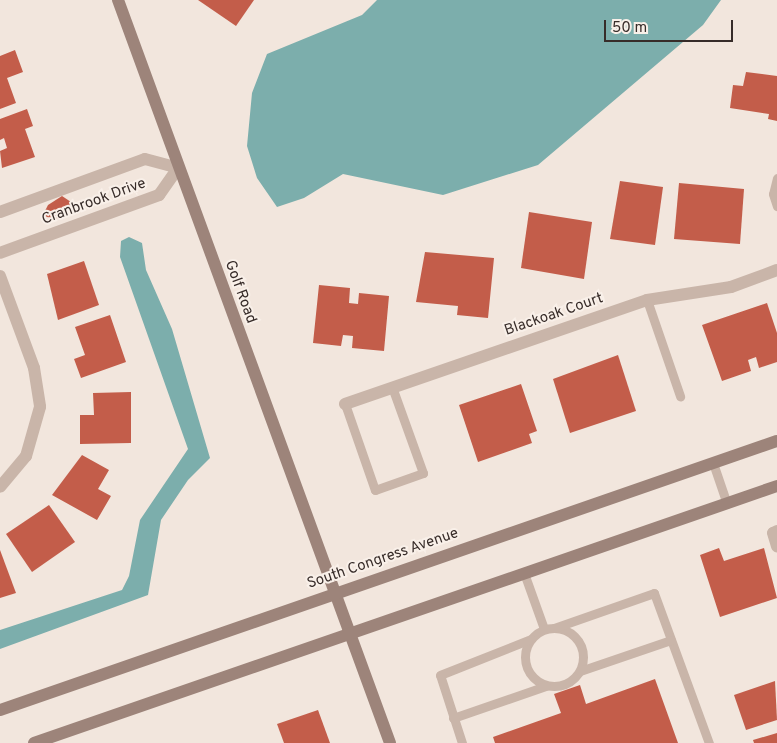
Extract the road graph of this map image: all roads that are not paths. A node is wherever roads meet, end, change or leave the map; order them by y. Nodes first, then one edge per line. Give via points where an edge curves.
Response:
1 (118, 0) edge
2 (178, 168) junction
3 (777, 178) edge
4 (777, 206) edge
5 (0, 212) edge
6 (0, 253) edge
7 (777, 270) edge
8 (0, 276) edge
9 (646, 300) junction
10 (4, 302) edge
11 (392, 387) junction
12 (680, 396) dead end
13 (344, 404) joint
14 (777, 441) edge
15 (713, 463) junction
16 (777, 486) edge
17 (0, 487) edge
18 (726, 504) junction
19 (777, 531) edge
20 (777, 546) edge
21 (524, 573) junction
22 (333, 594) junction
23 (554, 628) junction
24 (544, 629) junction
25 (349, 634) junction
26 (531, 639) junction
27 (671, 640) junction
28 (580, 671) junction
29 (546, 686) junction
30 (0, 710) edge
31 (453, 718) junction
32 (34, 743) edge
33 (390, 743) edge
34 (462, 743) edge
35 (709, 743) edge

1 - 2 main road, Golf Road
2 - 5 street, Cranbrook Drive via 146,159
2 - 6 street, Cranbrook Drive via 159,196
2 - 22 main road, Golf Road
3 - 4 lane via 773,194
7 - 9 street, Blackoak Court via 732,286
8 - 10 street
9 - 11 street, Blackoak Court
9 - 12 lane
10 - 17 street via 34,368 40,407 26,456
11 - 13 street, Blackoak Court
11 - 13 lane via 423,473 375,490
14 - 15 main road, South Congress Avenue
15 - 18 lane
15 - 22 main road, South Congress Avenue
16 - 18 main road
18 - 21 main road
19 - 20 street via 772,533
21 - 24 lane
21 - 25 main road
22 - 25 main road, Golf Road
22 - 30 main road, South Congress Avenue
23 - 24 lane
23 - 27 lane via 654,593
23 - 28 lane via 568,631 581,644
24 - 26 lane
25 - 32 main road
25 - 33 main road, Golf Road
26 - 29 lane via 525,662 534,679
26 - 31 lane via 440,675
27 - 28 lane
27 - 35 lane
28 - 29 lane via 568,683
29 - 31 lane
31 - 34 lane

